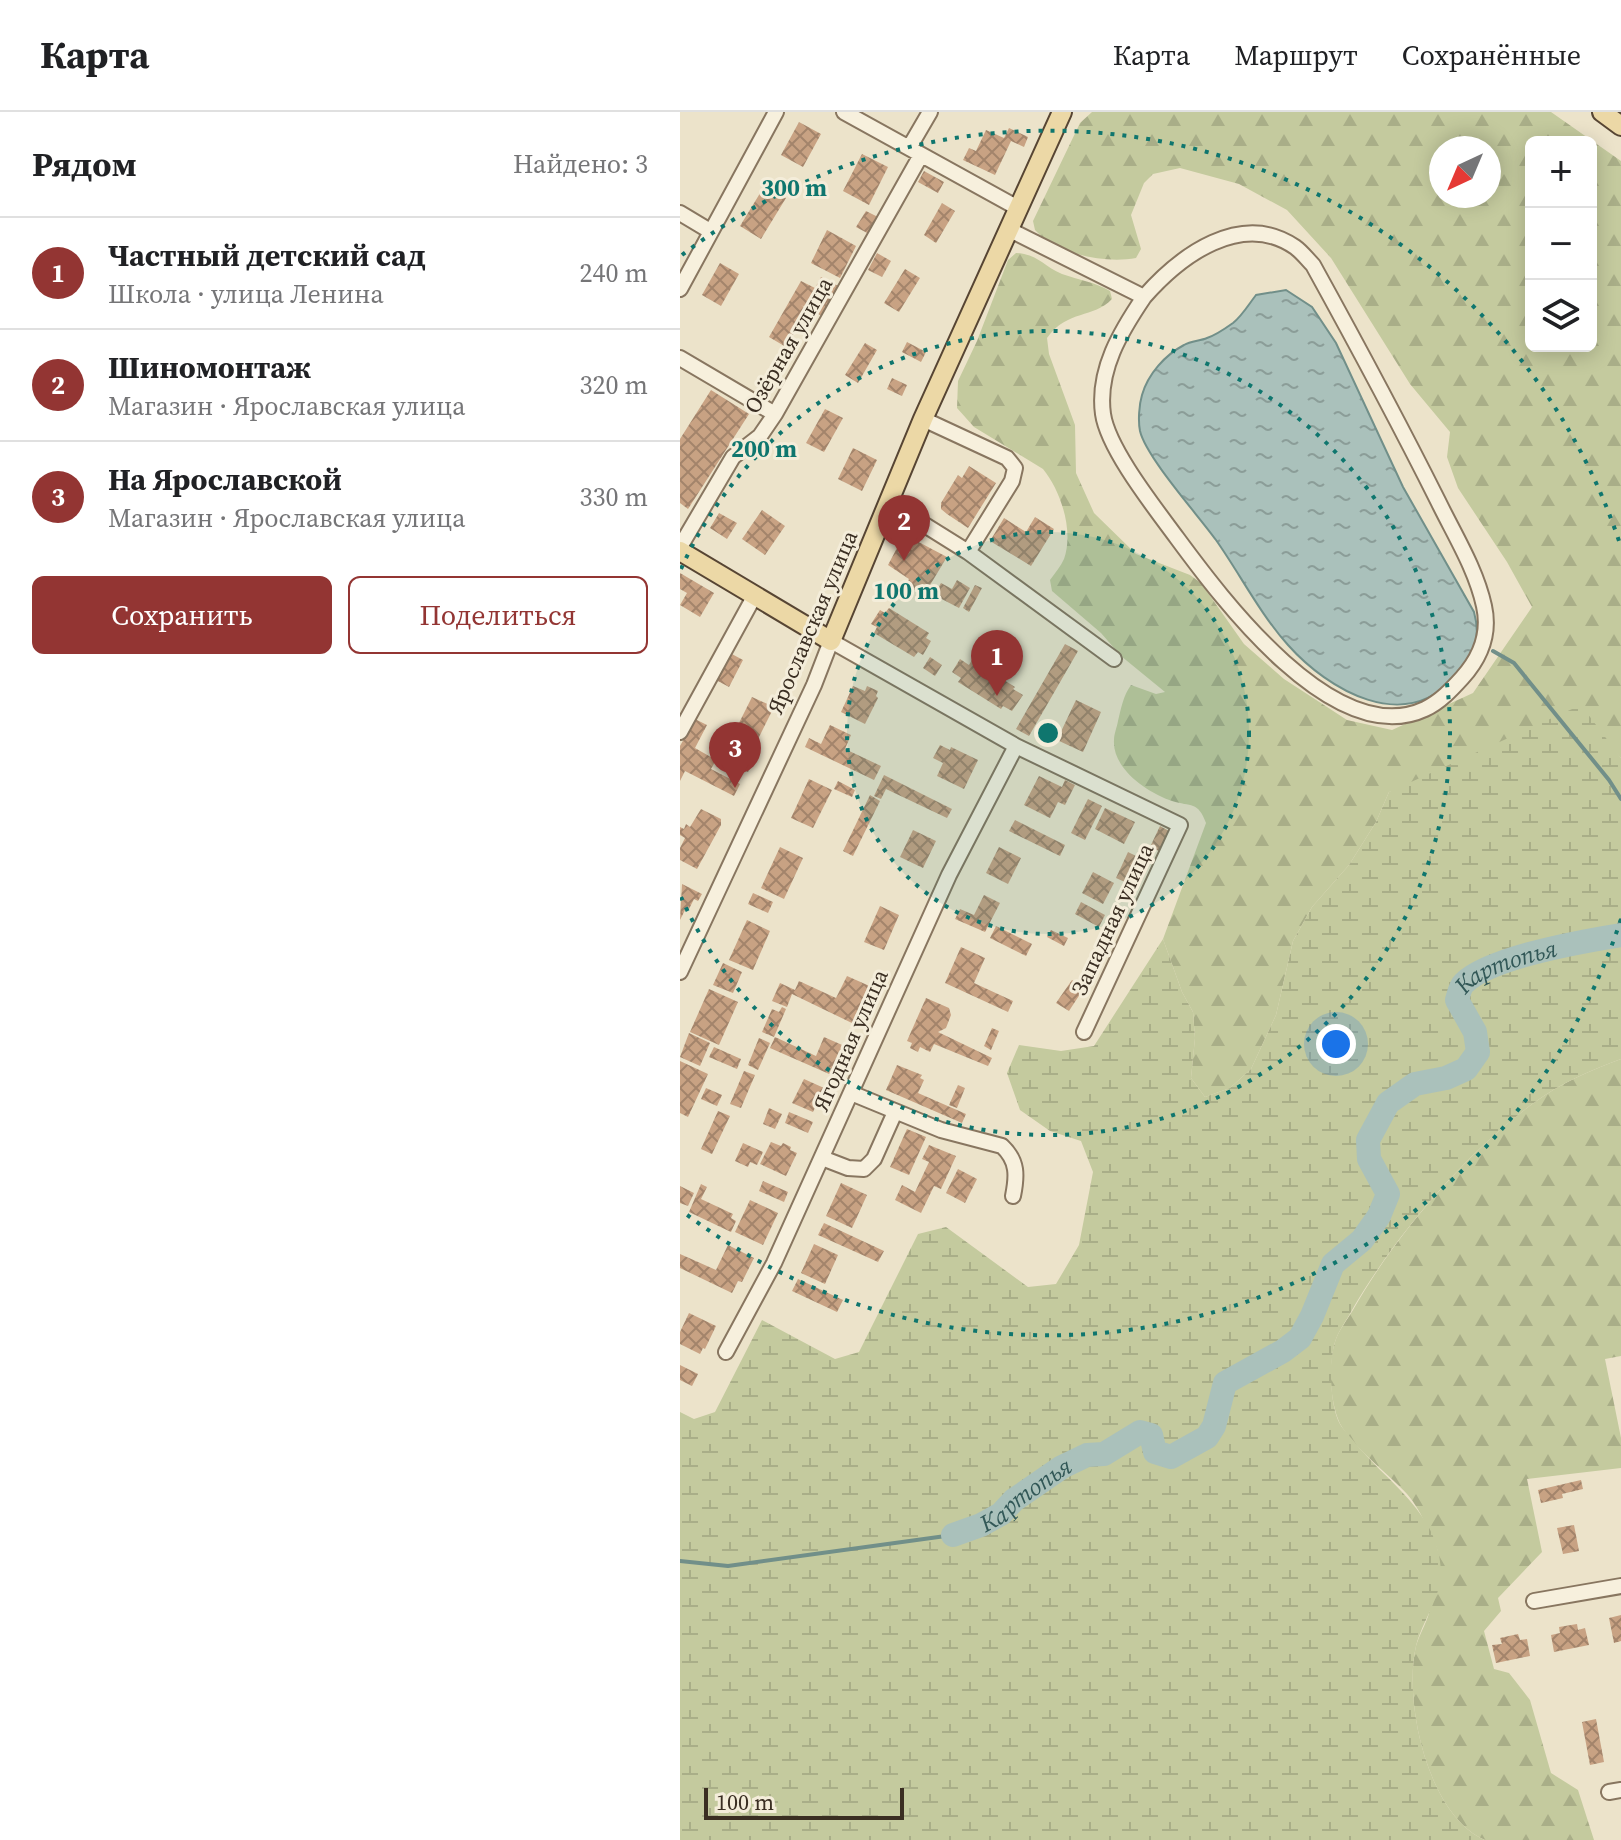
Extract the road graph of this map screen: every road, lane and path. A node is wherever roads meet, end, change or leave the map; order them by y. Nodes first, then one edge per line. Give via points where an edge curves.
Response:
1 (776, 112) edge
2 (844, 112) edge
3 (930, 112) edge
4 (1062, 112) edge
5 (1602, 112) edge
6 (1621, 126) edge
7 (915, 151) junction
8 (1018, 208) junction
9 (680, 213) edge
10 (1008, 229) junction
11 (710, 231) junction
12 (680, 289) edge
13 (1144, 297) junction
14 (680, 358) edge
15 (775, 414) junction
16 (923, 419) junction
17 (888, 502) junction
18 (680, 549) edge
19 (968, 552) junction
20 (755, 595) junction
21 (831, 641) junction
22 (1114, 659) dead end
23 (680, 732) edge
24 (1016, 746) junction
25 (680, 972) edge
26 (1084, 1032) dead end
27 (851, 1093) junction
28 (895, 1112) junction
29 (822, 1158) junction
30 (1013, 1196) dead end
31 (726, 1352) dead end
32 (1621, 1586) edge
33 (1534, 1601) dead end

1 - 11 street
2 - 7 street
3 - 7 street, Озёрная улица
4 - 8 main road, Ярославская улица
5 - 6 main road
7 - 8 street
7 - 15 street, Озёрная улица
8 - 10 main road, Ярославская улица
9 - 11 street
10 - 13 street
10 - 16 main road, Ярославская улица
11 - 12 street
13 - 13 street via 1179,263 1238,234 1268,236 1295,247 1313,265 1477,581 1485,640 1466,674 1439,701 1424,710 1387,716 1343,703 1322,690 1270,652 1166,523 1123,460 1103,416 1102,386 1109,362
14 - 15 street
15 - 18 street, Озёрная улица via 760,436 733,457
16 - 17 main road, Ярославская улица
16 - 19 street via 1007,458 1015,468
17 - 19 street
17 - 21 main road, Ярославская улица
18 - 20 main road
19 - 22 street
20 - 21 main road
20 - 23 street
21 - 24 street
21 - 25 street, Ярославская улица
24 - 26 street, Западная улица via 1180,825
24 - 27 street, Ягодная улица via 949,875
27 - 28 street
27 - 29 street, Ягодная улица
28 - 29 street via 874,1159 864,1169
28 - 30 street via 1002,1146 1016,1169
29 - 31 street, Ягодная улица
32 - 33 street

